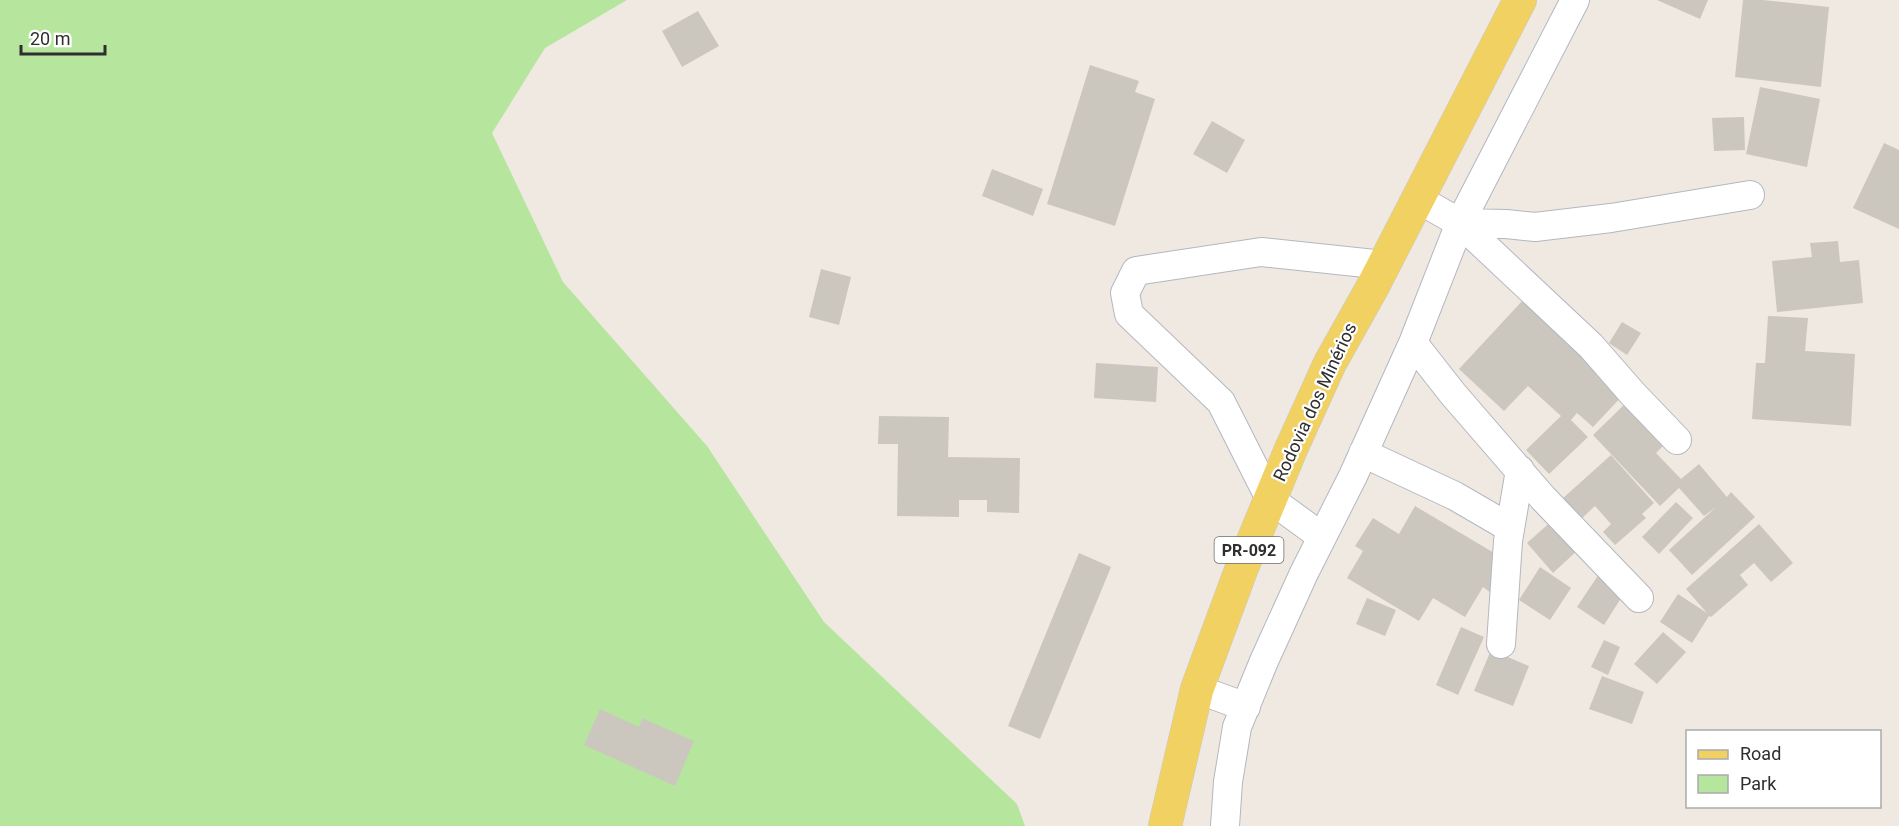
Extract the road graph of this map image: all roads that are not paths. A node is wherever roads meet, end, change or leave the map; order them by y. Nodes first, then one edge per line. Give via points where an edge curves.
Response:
1 (1520, 0) edge
2 (1575, 0) edge
3 (1750, 195) dead end
4 (1418, 199) junction
5 (1460, 223) junction
6 (1384, 265) junction
7 (1413, 343) junction
8 (1677, 440) dead end
9 (1363, 453) junction
10 (1520, 470) junction
11 (1270, 499) junction
12 (1510, 528) junction
13 (1322, 537) junction
14 (1639, 598) dead end
15 (1501, 644) dead end
16 (1197, 689) junction
17 (1246, 707) junction
18 (1165, 826) edge
19 (1225, 826) edge

1 - 4 main road, Rodovia dos Minérios / PR-092
2 - 5 street
3 - 5 street via 1535,227
4 - 5 street
4 - 6 main road, Rodovia dos Minérios / PR-092
5 - 7 street
5 - 8 street via 1591,346
6 - 11 main road, Rodovia dos Minérios / PR-092 via 1330,363
6 - 11 street via 1261,252 1136,271 1125,293 1129,314 1221,402
7 - 9 street
7 - 10 street
9 - 12 street via 1455,496
9 - 13 street
10 - 12 street
10 - 14 street
11 - 13 street
11 - 16 main road, Rodovia dos Minérios / PR-092
12 - 15 street
13 - 17 street
16 - 17 street
16 - 18 main road, Rodovia dos Minérios / PR-092
17 - 19 street via 1237,727

